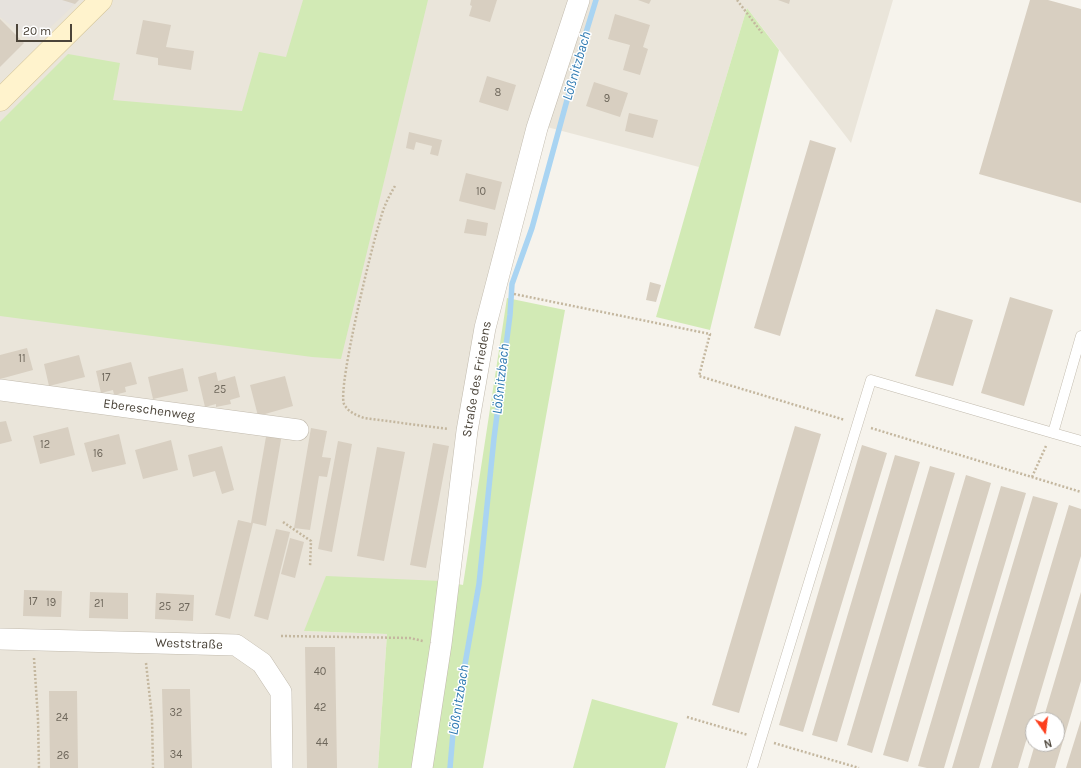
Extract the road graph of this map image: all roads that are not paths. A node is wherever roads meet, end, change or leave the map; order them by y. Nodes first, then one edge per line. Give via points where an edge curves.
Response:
1 (101, 0) edge
2 (579, 0) edge
3 (0, 100) edge
4 (1081, 336) edge
5 (0, 390) edge
6 (298, 430) dead end
7 (1052, 433) junction
8 (1081, 441) edge
9 (0, 639) edge
10 (282, 768) edge
11 (422, 768) edge
12 (752, 768) edge

1 - 3 street
2 - 11 street, Straße des Friedens via 537,128 485,328 466,431 441,644
4 - 7 lane
5 - 6 street, Ebereschenweg
7 - 8 lane
7 - 12 lane via 871,380
9 - 10 street, Weststraße via 236,645 262,663 280,692

